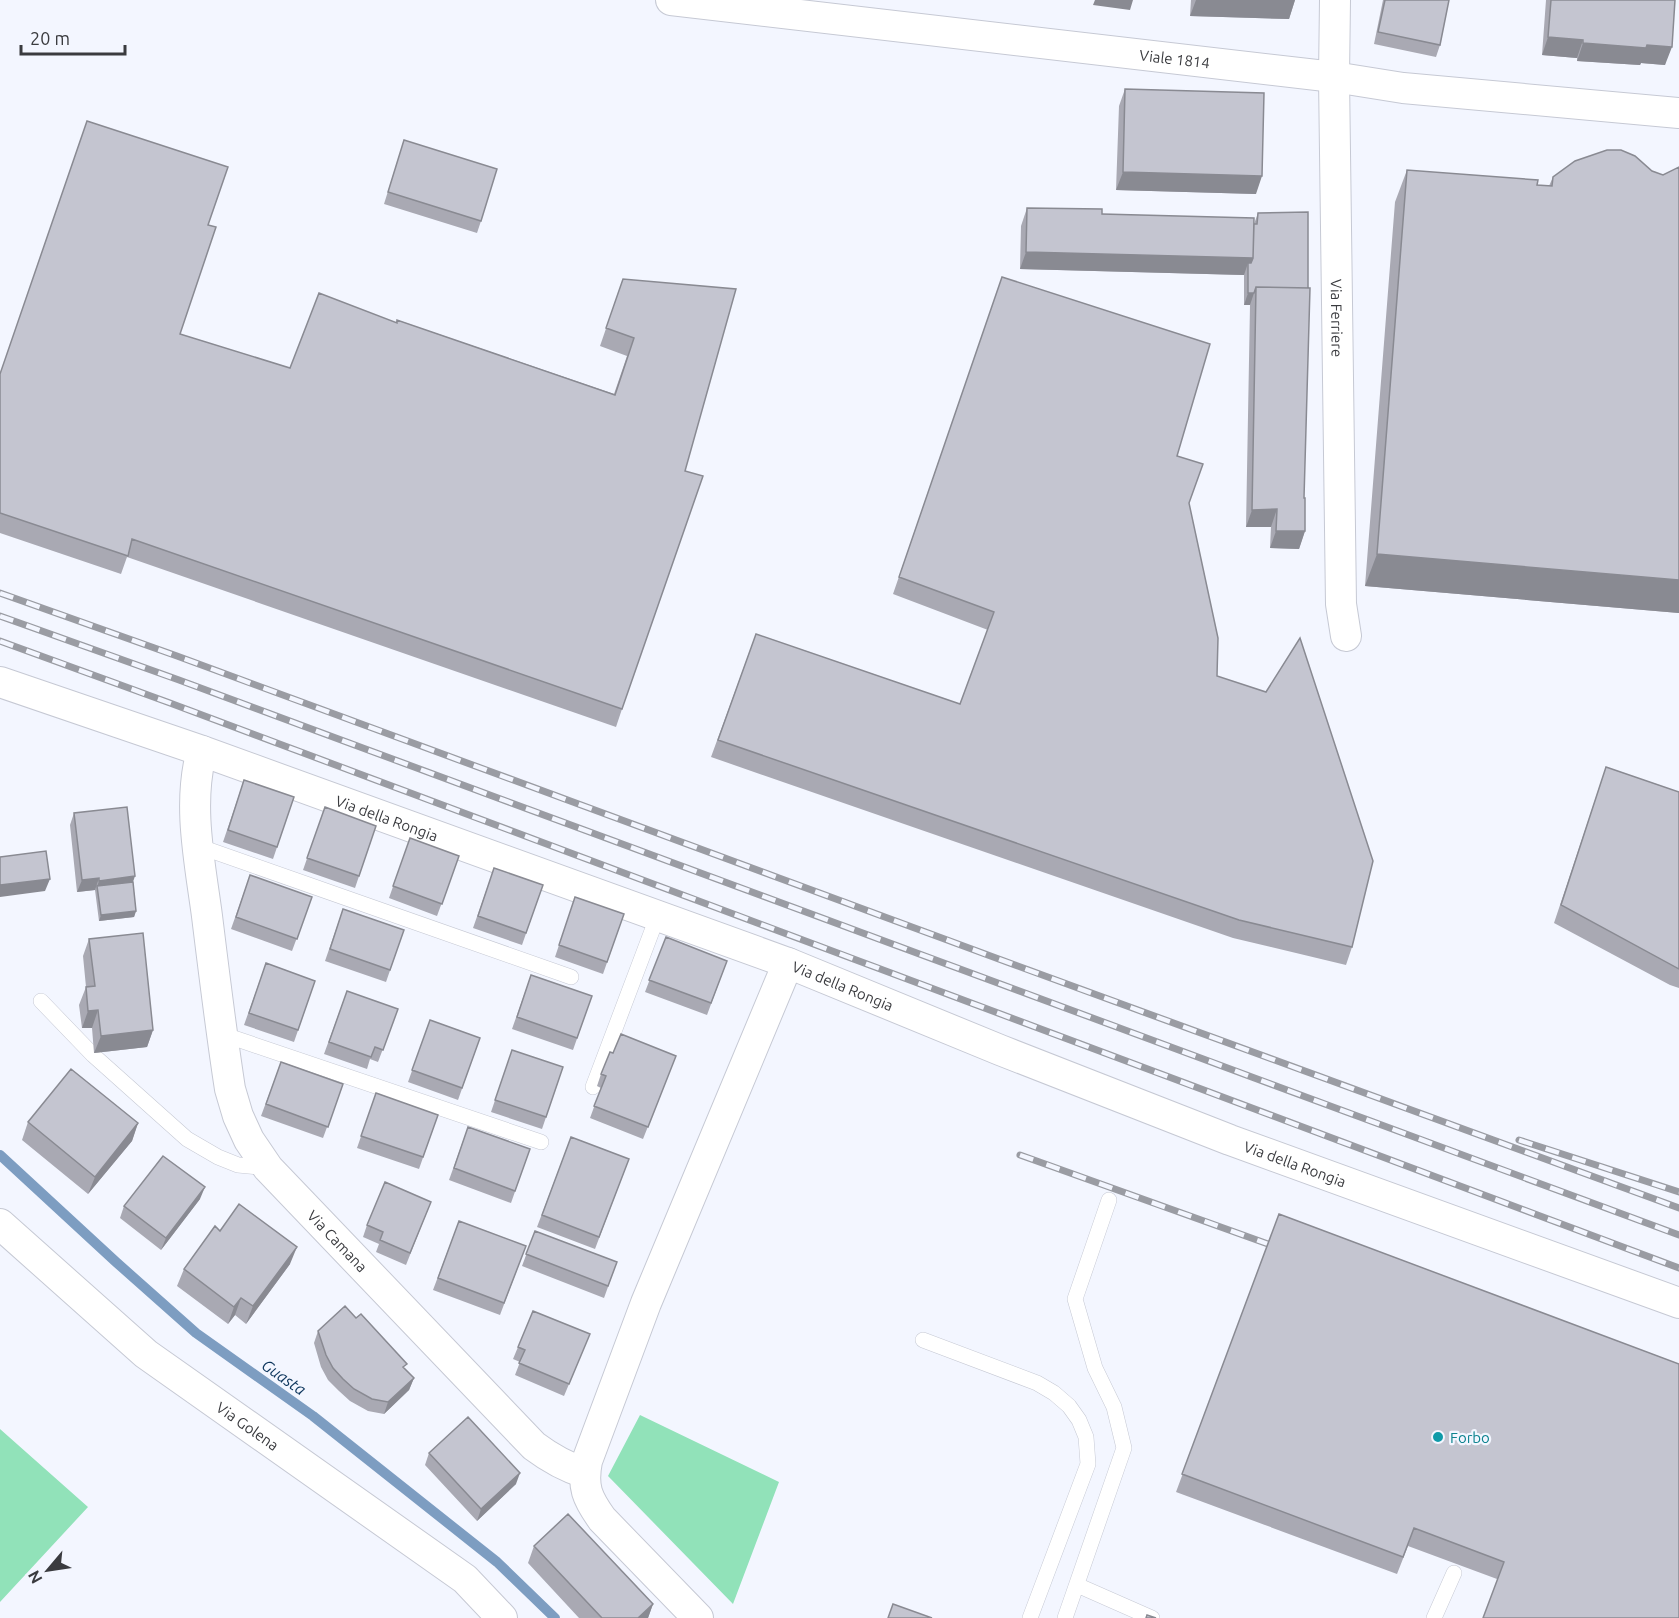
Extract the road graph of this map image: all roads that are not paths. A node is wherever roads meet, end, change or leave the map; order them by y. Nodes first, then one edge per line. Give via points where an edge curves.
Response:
1 (671, 0) edge
2 (1335, 0) edge
3 (1334, 77) junction
4 (1679, 113) edge
5 (1346, 636) dead end
6 (0, 681) edge
7 (202, 751) junction
8 (198, 846) junction
9 (658, 915) junction
10 (788, 963) junction
11 (571, 977) dead end
12 (41, 1001) dead end
13 (222, 1034) junction
14 (593, 1087) dead end
15 (541, 1142) dead end
16 (268, 1168) junction
17 (1109, 1200) dead end
18 (0, 1224) edge
19 (1679, 1303) edge
20 (922, 1340) dead end
21 (585, 1473) junction
22 (1454, 1573) dead end
23 (1077, 1585) junction
24 (502, 1618) edge
25 (698, 1618) edge
26 (1029, 1618) edge
27 (1065, 1618) edge
28 (1152, 1618) edge
29 (1434, 1618) edge

1 - 3 street, Viale 1814
2 - 3 street, Via Ferriere
3 - 4 street, Viale 1814 via 1403,88
3 - 5 street, Via Ferriere via 1341,604
6 - 7 street, Via della Rongia
7 - 8 street, Via Camana via 195,793
7 - 9 street, Via della Rongia
8 - 11 lane
8 - 13 street, Via Camana
9 - 10 street, Via della Rongia
9 - 14 lane
10 - 19 street, Via della Rongia via 1230,1140
10 - 21 street via 646,1303
12 - 16 lane via 93,1055 187,1138 238,1165
13 - 15 lane
13 - 16 street, Via Camana via 238,1116
16 - 21 street, Via Camana via 534,1446
17 - 23 lane via 1074,1299 1095,1368 1114,1407 1124,1448
18 - 24 street, Via Golena via 146,1354 465,1579
20 - 26 lane via 1054,1392 1079,1420 1086,1437 1088,1464
21 - 25 street via 589,1501 602,1519
22 - 29 lane
23 - 27 lane
23 - 28 lane

